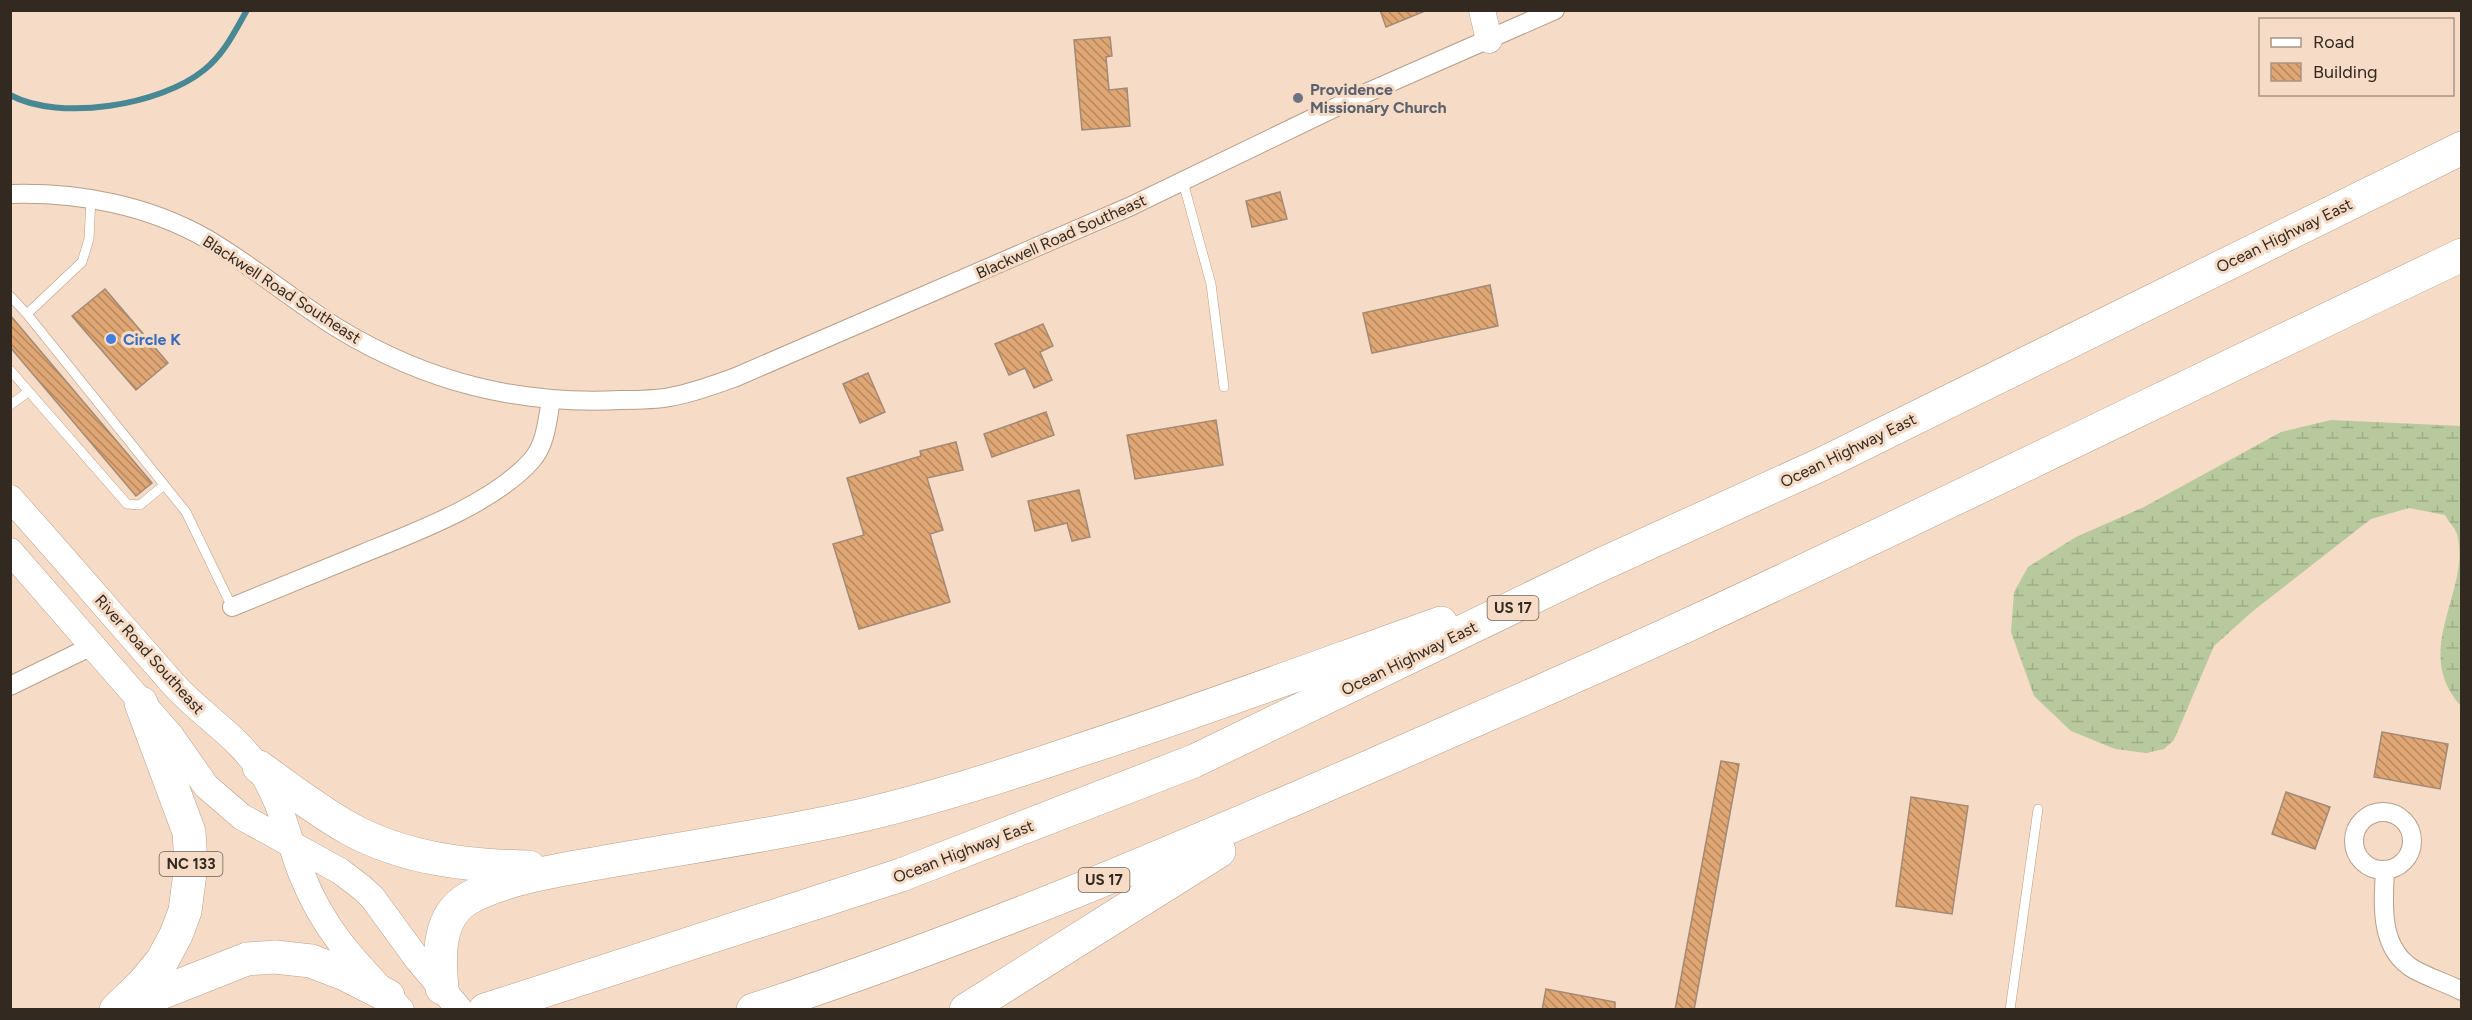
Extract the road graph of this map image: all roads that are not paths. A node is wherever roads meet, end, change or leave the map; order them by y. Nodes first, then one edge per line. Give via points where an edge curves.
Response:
1 (1482, 10) edge
2 (1555, 10) edge
3 (1489, 40) junction
4 (2462, 148) edge
5 (1183, 182) junction
6 (10, 194) edge
7 (91, 199) junction
8 (2462, 255) edge
9 (10, 296) edge
10 (27, 314) junction
11 (10, 370) edge
12 (1224, 387) dead end
13 (28, 392) junction
14 (551, 400) junction
15 (10, 405) edge
16 (164, 485) junction
17 (10, 498) edge
18 (12, 554) edge
19 (1598, 566) junction
20 (232, 607) joint
21 (92, 646) junction
22 (10, 686) edge
23 (141, 703) junction
24 (1447, 732) junction
25 (259, 767) junction
26 (2038, 809) dead end
27 (294, 847) junction
28 (573, 867) junction
29 (2385, 870) dead end
30 (2462, 991) edge
31 (451, 999) edge
32 (395, 1003) edge
33 (118, 1010) edge
34 (485, 1010) edge
35 (753, 1010) edge
36 (966, 1010) edge
37 (2010, 1010) edge

1 - 3 main road
2 - 3 street, Blackwell Road Southeast
3 - 5 street, Blackwell Road Southeast via 1357,97
4 - 19 highway, Ocean Highway East / US 17 via 1822,464
5 - 12 lane via 1211,284
5 - 14 street, Blackwell Road Southeast via 704,388 668,398
6 - 7 street, Blackwell Road Southeast
7 - 10 lane via 89,240 82,262
7 - 14 street, Blackwell Road Southeast via 135,209 207,239 340,329 389,356 479,389
8 - 24 highway, US 17 via 1689,624
9 - 10 lane
10 - 16 lane
11 - 13 lane
13 - 15 lane
13 - 16 lane via 127,504 140,505
14 - 20 street via 544,441 512,480 405,537
16 - 20 lane via 186,512
17 - 25 main road, River Road Southeast via 177,687
18 - 21 main road, NC 133
19 - 28 highway via 1160,724 997,778 863,815
19 - 34 highway, Ocean Highway East / US 17 via 1184,765 901,875
21 - 22 street
21 - 23 main road, NC 133
23 - 27 main road, NC 133 via 213,793 242,817
23 - 33 highway, NC 133 via 189,832 191,865 185,911 176,935 162,961
24 - 35 highway, US 17 via 1038,908
24 - 36 highway via 1207,857
25 - 27 main road, River Road Southeast via 272,789
25 - 28 highway via 352,830 409,852 494,867
26 - 37 lane
27 - 31 main road, NC 133 via 361,886
27 - 32 main road, River Road Southeast via 301,873 324,922 340,945
28 - 31 highway via 489,888 466,900 450,916 439,958
29 - 30 street via 2383,913 2391,948 2413,969
32 - 33 highway via 345,974 311,961 275,957 247,959

